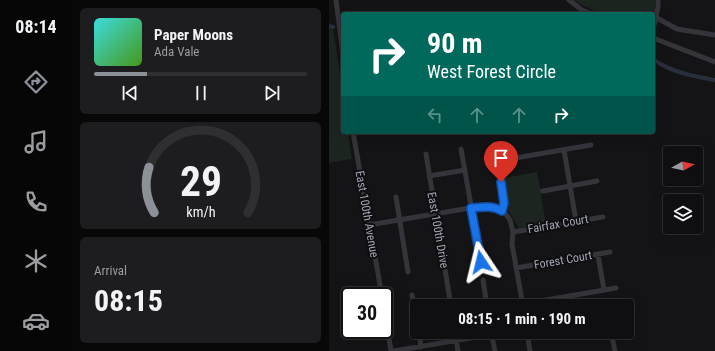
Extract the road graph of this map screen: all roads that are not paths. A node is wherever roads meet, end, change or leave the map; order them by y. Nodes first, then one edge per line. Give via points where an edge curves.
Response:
1 (336, 0) edge
2 (569, 0) edge
3 (658, 0) edge
4 (586, 12) edge
5 (657, 18) junction
6 (655, 24) edge
7 (715, 35) edge
8 (341, 39) edge
9 (655, 39) edge
10 (715, 62) edge
11 (353, 134) edge
12 (495, 144) dead end
13 (591, 145) dead end
14 (461, 149) dead end
15 (564, 150) junction
16 (426, 154) dead end
17 (497, 161) junction
18 (465, 170) junction
19 (429, 176) junction
20 (597, 181) dead end
21 (570, 186) junction
22 (543, 191) dead end
23 (396, 197) dead end
24 (471, 208) junction
25 (502, 211) junction
26 (436, 214) junction
27 (603, 217) dead end
28 (400, 220) junction
29 (575, 221) junction
30 (369, 225) junction
31 (513, 232) junction
32 (610, 252) dead end
33 (598, 254) junction
34 (481, 262) dead end
35 (516, 268) junction
36 (408, 272) dead end
37 (483, 280) dead end
38 (380, 287) edge
39 (616, 288) dead end
40 (604, 290) junction
41 (412, 294) dead end
42 (564, 297) joint
43 (413, 299) edge
44 (450, 299) edge
45 (486, 299) edge
46 (522, 299) edge
47 (554, 299) edge
48 (389, 339) edge
49 (420, 339) edge
50 (462, 339) edge
51 (492, 339) edge
52 (528, 339) edge
53 (612, 339) edge
54 (457, 340) junction
55 (421, 347) junction
56 (391, 351) edge
57 (394, 351) edge
58 (458, 351) edge
59 (495, 351) edge
60 (530, 351) edge
61 (615, 351) edge

1 - 8 street
2 - 4 street
3 - 5 street
5 - 6 street
5 - 7 street via 677,29
9 - 10 street
11 - 30 street, East 100th Avenue
12 - 17 street
13 - 15 street
14 - 18 street
15 - 17 street
15 - 21 street
16 - 19 street, East 100th Drive
17 - 25 street via 504,203
18 - 19 street
18 - 24 street
19 - 26 street, East 100th Drive
20 - 21 street
21 - 22 street
21 - 29 street
23 - 28 street
24 - 25 street via 487,206
24 - 26 street
24 - 34 street
25 - 31 street via 510,220
26 - 28 street
26 - 44 street, East 100th Drive
27 - 29 street, Fairfax Court
28 - 30 street
28 - 36 street
29 - 31 street, Fairfax Court
30 - 38 street, East 100th Avenue
31 - 35 street
32 - 33 street, Forest Court
33 - 35 street, Forest Court
33 - 40 street
35 - 46 street
37 - 45 street
39 - 40 street
40 - 42 street
41 - 43 street
42 - 47 street
48 - 56 street
49 - 55 street
50 - 54 street
51 - 59 street
52 - 60 street
53 - 61 street
54 - 55 street
54 - 58 street
55 - 57 street

